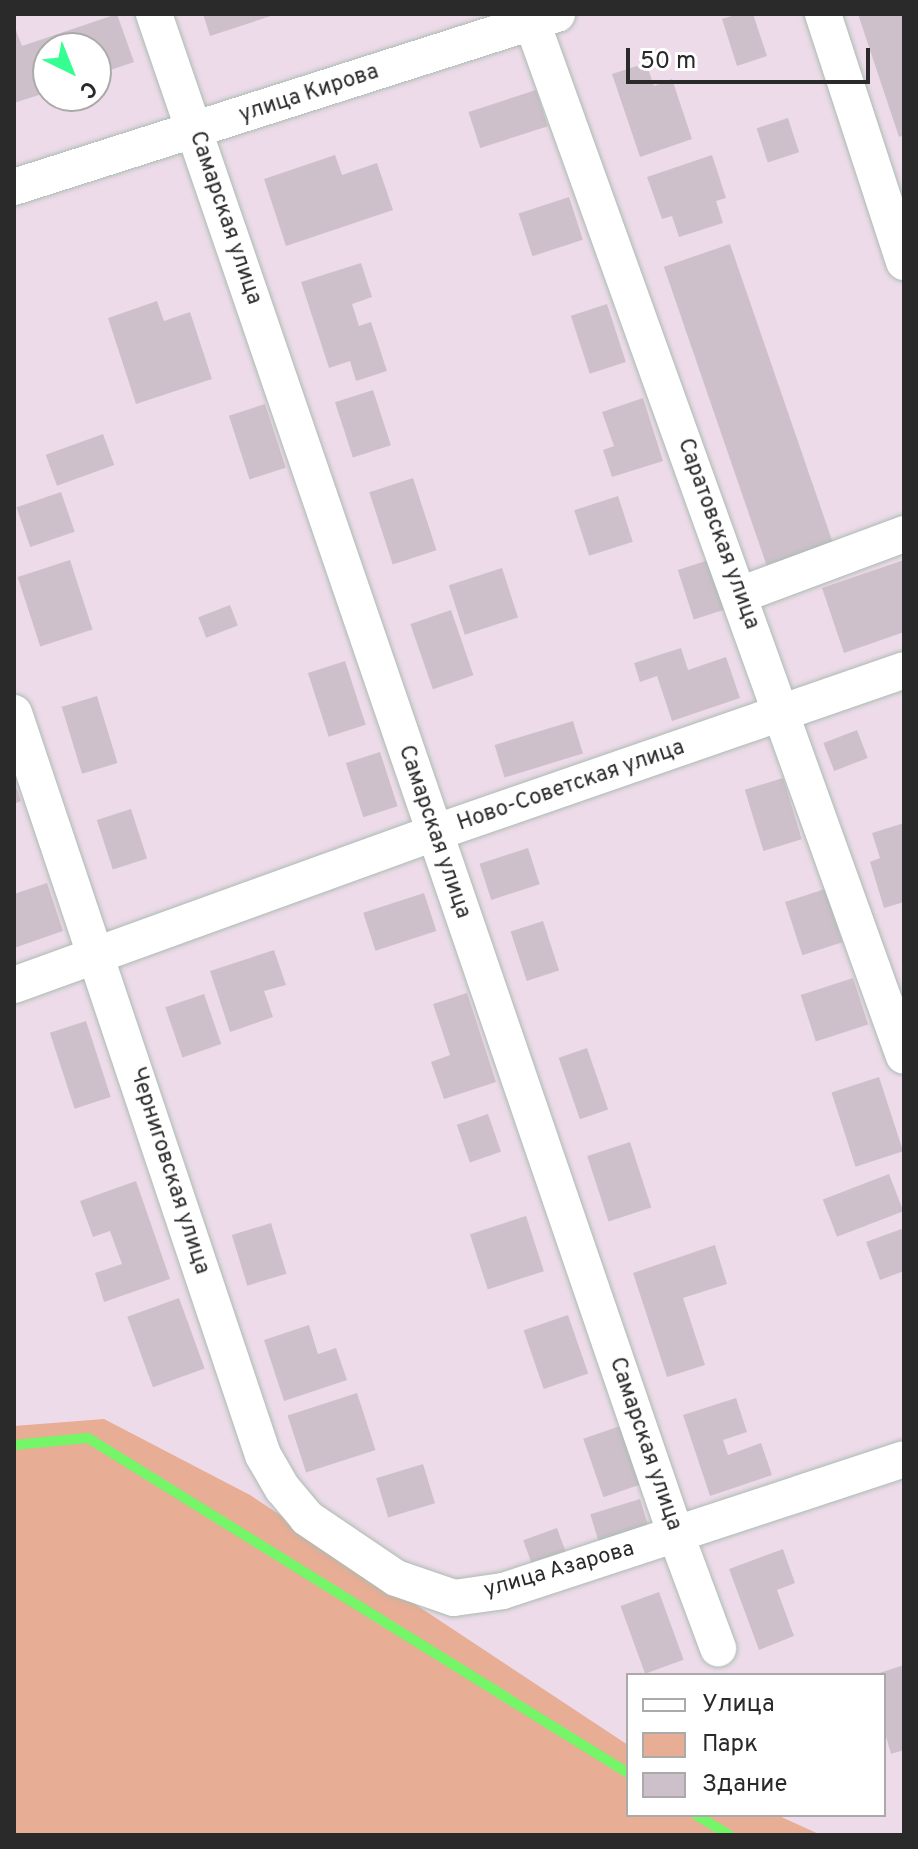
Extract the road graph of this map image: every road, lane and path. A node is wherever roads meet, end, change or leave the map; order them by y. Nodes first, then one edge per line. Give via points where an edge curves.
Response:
1 (154, 14) edge
2 (823, 14) edge
3 (539, 17) edge
4 (195, 130) junction
5 (14, 187) edge
6 (904, 262) edge
7 (904, 534) edge
8 (740, 595) junction
9 (904, 670) edge
10 (14, 713) edge
11 (783, 713) junction
12 (434, 833) junction
13 (97, 954) junction
14 (14, 985) edge
15 (904, 1056) edge
16 (904, 1459) edge
17 (676, 1535) junction
18 (396, 1578) joint
19 (718, 1648) dead end

1 - 4 street, Самарская улица
2 - 6 street
3 - 4 street, улица Кирова
3 - 8 street, Саратовская улица
4 - 5 street, улица Кирова
4 - 12 street, Самарская улица
7 - 8 street
8 - 11 street, Саратовская улица
9 - 11 street, Ново-Советская улица
10 - 13 street, Черниговская улица
11 - 12 street, Ново-Советская улица
11 - 15 street, Саратовская улица
12 - 13 street, Ново-Советская улица
12 - 17 street, Самарская улица
13 - 14 street, Ново-Советская улица
13 - 18 street, Черниговская улица via 263,1455 307,1518
16 - 17 street, улица Азарова
17 - 18 street, улица Азарова via 503,1591 454,1598
17 - 19 street, Самарская улица

